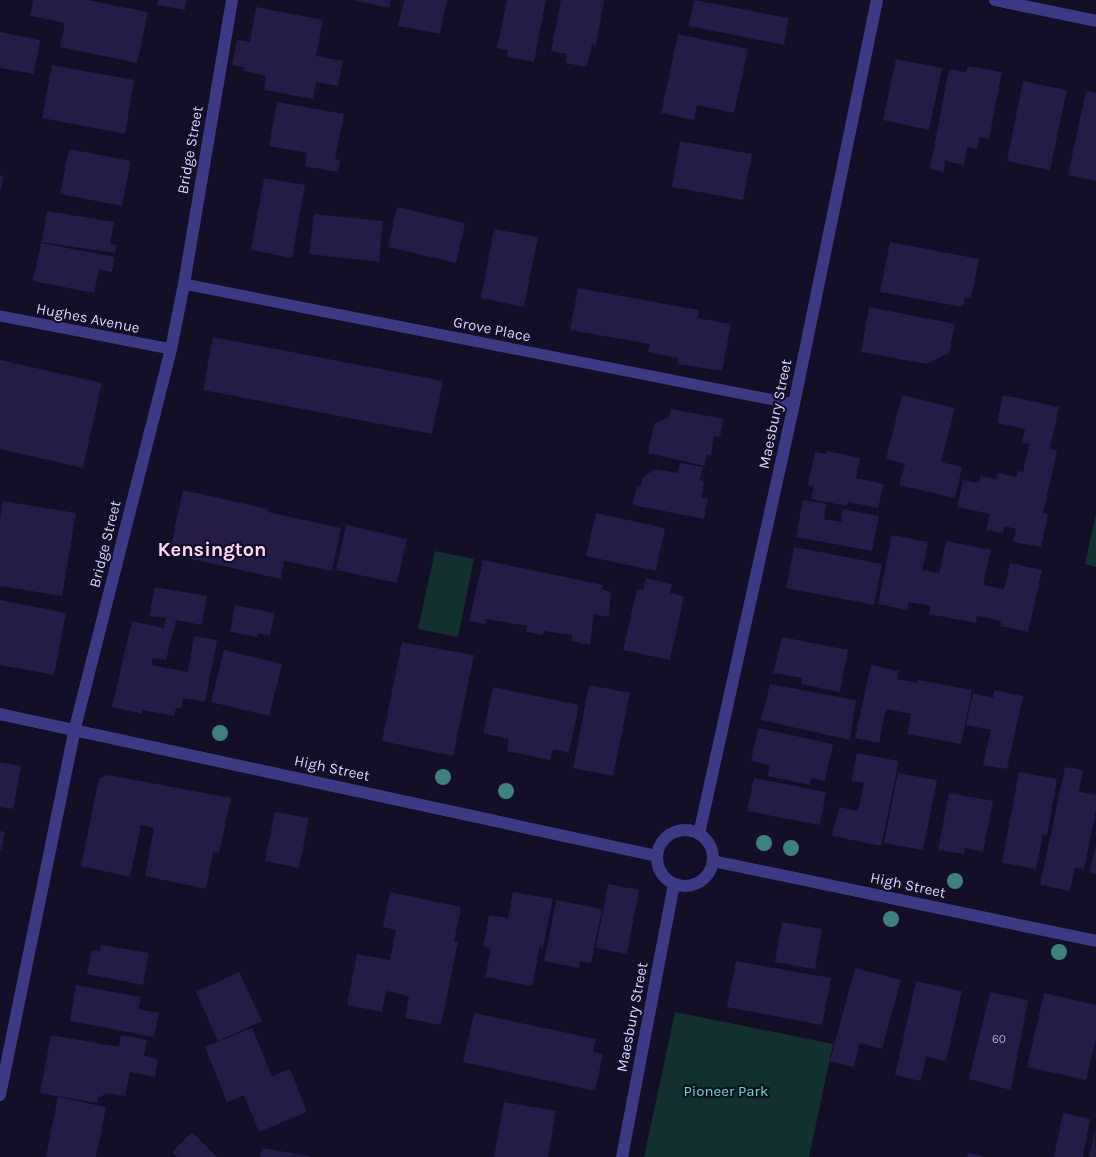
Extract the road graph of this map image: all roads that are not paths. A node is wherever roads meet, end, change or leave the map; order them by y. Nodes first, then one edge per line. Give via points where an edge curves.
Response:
1 (232, 0) edge
2 (877, 0) edge
3 (995, 0) edge
4 (1096, 21) edge
5 (184, 284) junction
6 (0, 316) edge
7 (170, 349) junction
8 (794, 404) junction
9 (0, 714) edge
10 (75, 728) junction
11 (699, 834) junction
12 (657, 856) junction
13 (713, 861) junction
14 (674, 884) junction
15 (1096, 941) edge
16 (0, 1095) edge
17 (622, 1157) edge

1 - 5 street, Bridge Street
2 - 8 street, Maesbury Street
3 - 4 street
5 - 7 street, Bridge Street
5 - 8 lane, Grove Place
6 - 7 lane, Hughes Avenue
7 - 10 street, Bridge Street
8 - 11 street, Maesbury Street
9 - 10 street, High Street
10 - 12 street, High Street
10 - 16 street, Bridge Street
11 - 12 street via 690,830 673,833 660,847
11 - 13 street via 712,848
12 - 14 street via 660,871
13 - 14 street via 707,876 699,883 690,886
13 - 15 street, High Street
14 - 17 street, Maesbury Street

